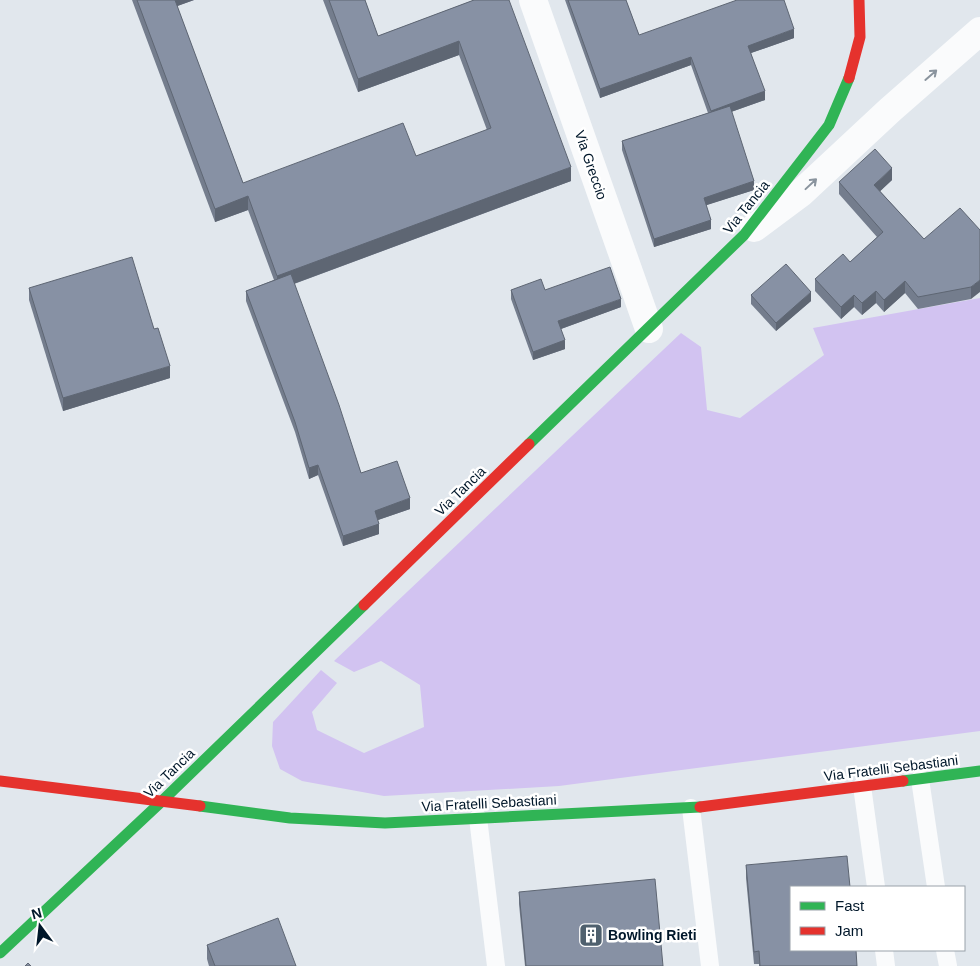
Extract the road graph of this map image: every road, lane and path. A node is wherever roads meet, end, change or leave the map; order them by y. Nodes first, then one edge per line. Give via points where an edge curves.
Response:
1 (532, 0) edge
2 (859, 0) edge
3 (980, 31) edge
4 (744, 235) junction
5 (649, 329) junction
6 (980, 772) edge
7 (920, 779) junction
8 (0, 781) edge
9 (862, 786) junction
10 (161, 802) junction
11 (691, 808) junction
12 (478, 818) junction
13 (876, 886) edge
14 (936, 886) edge
15 (884, 951) edge
16 (945, 951) edge
17 (0, 953) edge
18 (496, 966) edge
19 (710, 966) edge
20 (886, 966) edge
21 (948, 966) edge

1 - 5 street, Via Greccio
2 - 4 main road, Via Tancia via 860,37 851,74 829,125
4 -> 3 street via 801,193
4 - 5 main road, Via Tancia
5 - 10 main road, Via Tancia
6 - 7 main road, Via Fratelli Sebastiani
7 - 9 main road, Via Fratelli Sebastiani
7 - 14 lane
8 - 10 main road, Via Fratelli Sebastiani
9 - 11 main road, Via Fratelli Sebastiani
9 - 13 lane
10 - 12 main road, Via Fratelli Sebastiani via 290,818 385,823
10 - 17 main road, Via Tancia
11 - 12 main road, Via Fratelli Sebastiani
11 - 19 lane
12 - 18 lane
15 - 20 lane
16 - 21 lane

